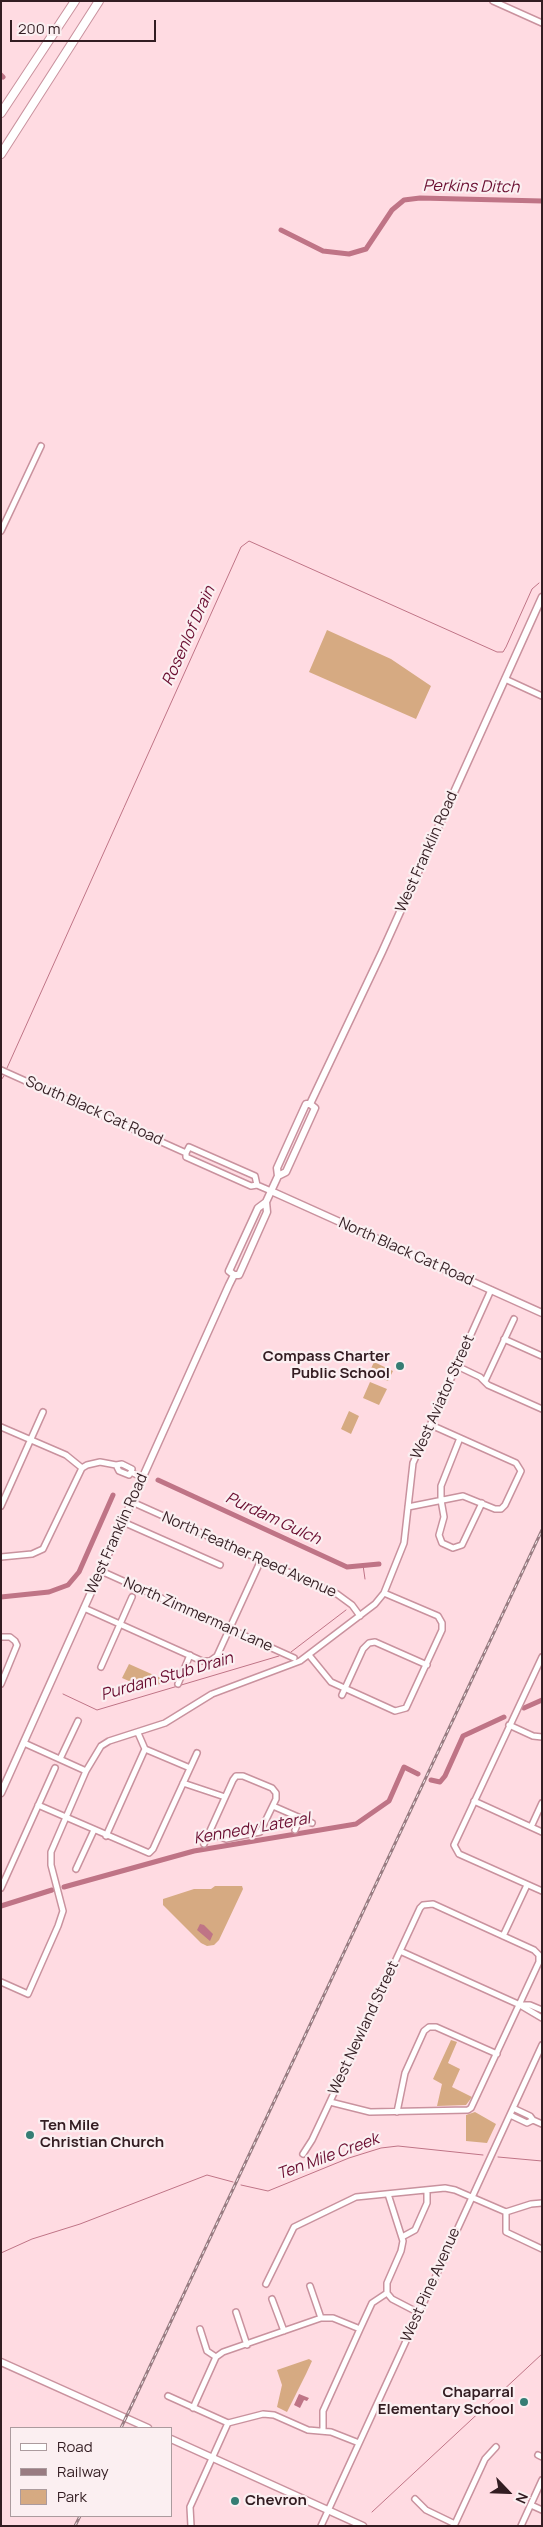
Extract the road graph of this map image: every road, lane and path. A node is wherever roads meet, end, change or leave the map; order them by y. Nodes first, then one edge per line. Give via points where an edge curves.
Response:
1 (75, 1) edge
2 (98, 1) edge
3 (493, 1) edge
4 (542, 23) edge
5 (1, 112) edge
6 (1, 154) edge
7 (42, 446) dead end
8 (1, 531) edge
9 (542, 597) edge
10 (505, 679) junction
11 (542, 696) edge
12 (1, 1070) edge
13 (310, 1104) junction
14 (186, 1153) junction
15 (278, 1176) junction
16 (257, 1185) junction
17 (271, 1191) junction
18 (266, 1202) junction
19 (234, 1275) junction
20 (491, 1290) junction
21 (542, 1313) edge
22 (514, 1319) dead end
23 (504, 1339) junction
24 (542, 1356) edge
25 (457, 1366) junction
26 (485, 1381) junction
27 (542, 1409) edge
28 (43, 1412) dead end
29 (431, 1425) junction
30 (1, 1427) edge
31 (460, 1438) junction
32 (31, 1440) junction
33 (82, 1468) junction
34 (143, 1478) junction
35 (441, 1500) junction
36 (132, 1502) junction
37 (482, 1503) junction
38 (1, 1506) edge
39 (408, 1507) junction
40 (122, 1522) junction
41 (1, 1557) edge
42 (261, 1560) junction
43 (220, 1565) dead end
44 (101, 1571) junction
45 (384, 1593) junction
46 (132, 1597) dead end
47 (84, 1608) junction
48 (360, 1616) junction
49 (120, 1624) junction
50 (229, 1629) junction
51 (1, 1636) edge
52 (190, 1655) junction
53 (310, 1655) junction
54 (542, 1657) edge
55 (294, 1658) dead end
56 (427, 1665) junction
57 (101, 1667) dead end
58 (1, 1684) edge
59 (178, 1684) dead end
60 (345, 1688) junction
61 (342, 1695) dead end
62 (78, 1721) dead end
63 (509, 1725) junction
64 (138, 1732) junction
65 (542, 1737) edge
66 (24, 1743) junction
67 (145, 1749) junction
68 (197, 1754) dead end
69 (60, 1759) junction
70 (55, 1768) dead end
71 (190, 1768) junction
72 (86, 1770) junction
73 (183, 1783) junction
74 (1, 1793) edge
75 (225, 1797) junction
76 (474, 1801) junction
77 (542, 1803) edge
78 (38, 1805) junction
79 (273, 1806) junction
80 (66, 1818) junction
81 (300, 1818) junction
82 (312, 1823) dead end
83 (531, 1827) junction
84 (94, 1830) junction
85 (295, 1830) dead end
86 (542, 1832) edge
87 (209, 1833) junction
88 (106, 1836) junction
89 (204, 1844) dead end
90 (76, 1869) dead end
91 (527, 1884) junction
92 (1, 1888) edge
93 (542, 1892) edge
94 (503, 1936) junction
95 (400, 1951) junction
96 (1, 1982) edge
97 (520, 2005) junction
98 (542, 2010) edge
99 (542, 2018) edge
100 (542, 2046) edge
101 (497, 2054) junction
102 (330, 2102) junction
103 (513, 2108) junction
104 (397, 2112) junction
105 (510, 2115) junction
106 (532, 2120) junction
107 (542, 2124) edge
108 (303, 2154) dead end
109 (427, 2190) junction
110 (388, 2194) junction
111 (470, 2197) junction
112 (542, 2203) edge
113 (506, 2212) junction
114 (402, 2237) junction
115 (542, 2249) edge
116 (266, 2284) dead end
117 (310, 2286) dead end
118 (387, 2293) junction
119 (272, 2300) dead end
120 (236, 2312) dead end
121 (419, 2312) junction
122 (321, 2318) junction
123 (200, 2329) dead end
124 (360, 2329) junction
125 (284, 2331) junction
126 (247, 2345) junction
127 (216, 2357) junction
128 (1, 2362) edge
129 (168, 2396) dead end
130 (193, 2408) junction
131 (228, 2423) junction
132 (146, 2427) edge
133 (323, 2431) junction
134 (172, 2439) edge
135 (359, 2443) junction
136 (496, 2447) dead end
137 (212, 2458) junction
138 (542, 2480) edge
139 (415, 2499) dead end
140 (530, 2505) junction
141 (328, 2510) junction
142 (542, 2510) edge
143 (455, 2525) edge
144 (191, 2526) edge
145 (321, 2526) edge
146 (363, 2526) edge
147 (521, 2526) edge

1 - 5 highway
2 - 6 highway
3 - 4 street
7 - 8 street
9 - 10 main road, West Franklin Road
10 - 11 street
10 - 13 main road, West Franklin Road
12 - 14 street, South Black Cat Road
13 - 15 main road, West Franklin Road via 306,1104 292,1134 277,1168
13 - 15 main road, West Franklin Road via 315,1108 286,1172
14 - 16 street, South Black Cat Road via 186,1157 251,1186
14 - 16 street, South Black Cat Road via 190,1147 247,1172 255,1176
15 - 17 main road, West Franklin Road
16 - 17 street, South Black Cat Road
17 - 18 main road, West Franklin Road
17 - 20 main road, North Black Cat Road
18 - 19 main road, West Franklin Road via 267,1212 239,1275
18 - 19 main road, West Franklin Road via 258,1208 229,1271
19 - 34 main road, West Franklin Road
20 - 21 main road, North Black Cat Road
20 - 25 street, West Aviator Street
22 - 23 street
23 - 24 street
23 - 26 street
25 - 26 street
25 - 29 street, West Aviator Street
26 - 27 street
28 - 32 street
29 - 31 street
29 - 39 street, West Aviator Street via 413,1463
30 - 32 street
31 - 35 street via 443,1479
31 - 37 street via 516,1463 520,1468 501,1509
32 - 33 street via 66,1456
32 - 38 street
33 - 34 street via 100,1462 122,1464
33 - 41 street via 48,1542 36,1553
34 - 36 main road, West Franklin Road
35 - 37 street via 463,1496
35 - 37 street via 444,1517 440,1541 451,1548 458,1548 464,1543
35 - 39 street
36 - 40 main road, West Franklin Road
36 - 42 street, North Feather Reed Avenue
39 - 45 street, West Aviator Street via 404,1543
40 - 43 street
40 - 44 main road, West Franklin Road
42 - 48 street, North Feather Reed Avenue via 337,1594
42 - 50 street
44 - 47 main road, West Franklin Road
44 - 50 street, North Zimmerman Lane
45 - 48 street
45 - 56 street via 438,1616 442,1622 442,1630
46 - 49 street
47 - 49 street
47 - 66 main road, West Franklin Road
48 - 53 street
49 - 52 street
49 - 57 street
50 - 52 street via 217,1656 210,1661
50 - 55 street, North Zimmerman Lane
51 - 58 street via 16,1640 16,1650
52 - 59 street
53 - 60 street via 331,1682
53 - 64 street via 290,1666 212,1694 165,1723
54 - 63 street
56 - 60 street via 375,1642 369,1643 363,1648
56 - 60 street via 409,1705 403,1710 396,1711
60 - 61 street
62 - 69 street
63 - 65 street
63 - 76 street
64 - 67 street
64 - 72 street via 101,1746
66 - 69 street
66 - 74 main road, West Franklin Road
67 - 71 street
67 - 88 street
68 - 71 street
69 - 72 street
70 - 78 street
71 - 73 street
72 - 80 street
73 - 75 street
73 - 88 street via 154,1849 149,1853
75 - 79 street via 236,1776 243,1776 272,1788 276,1793
75 - 87 street
76 - 83 street
76 - 91 street via 454,1842 454,1849
77 - 83 street
78 - 80 street
78 - 92 street
79 - 81 street
79 - 87 street via 260,1832 226,1838
80 - 84 street
80 - 96 street via 50,1858 63,1911 28,1994
81 - 82 street
81 - 85 street
83 - 86 street
84 - 88 street
84 - 90 street
87 - 89 street
91 - 93 street
91 - 94 street
94 - 95 street, West Newland Street via 427,1903 420,1908
94 - 97 street via 539,1955
95 - 97 street
95 - 102 street, West Newland Street
97 - 98 street
97 - 99 street
97 - 101 street
100 - 103 street, West Pine Avenue
101 - 104 street via 472,2108
101 - 104 street via 436,2027 429,2027 424,2031 405,2073
102 - 104 street via 370,2112
102 - 108 street, West Newland Street
103 - 105 street, West Pine Avenue
103 - 106 street
105 - 106 street via 527,2123
105 - 111 street, West Pine Avenue
106 - 107 street
109 - 110 street
109 - 111 street via 450,2189
109 - 114 street via 427,2204 415,2230
110 - 114 street
110 - 116 street via 348,2200 294,2227
111 - 113 street
111 - 121 street, West Pine Avenue
112 - 113 street
113 - 115 street via 506,2232
114 - 118 street via 402,2251 387,2283
117 - 122 street
118 - 121 street via 392,2299
118 - 124 street via 372,2303
119 - 125 street
120 - 126 street
121 - 135 street, West Pine Avenue
122 - 124 street via 332,2318
122 - 125 street
123 - 127 street via 207,2351
124 - 133 street via 323,2411
125 - 126 street
126 - 127 street
127 - 130 street
128 - 132 main road
129 - 130 street
130 - 131 street
131 - 133 street via 268,2414 308,2430
131 - 137 street
133 - 135 street
134 - 137 main road
135 - 141 street, West Pine Avenue
136 - 143 street via 485,2459
137 - 141 main road
137 - 144 street via 190,2507
138 - 140 street
139 - 143 street via 426,2510
140 - 142 street
140 - 147 street
141 - 145 street, West Pine Avenue
141 - 146 main road

